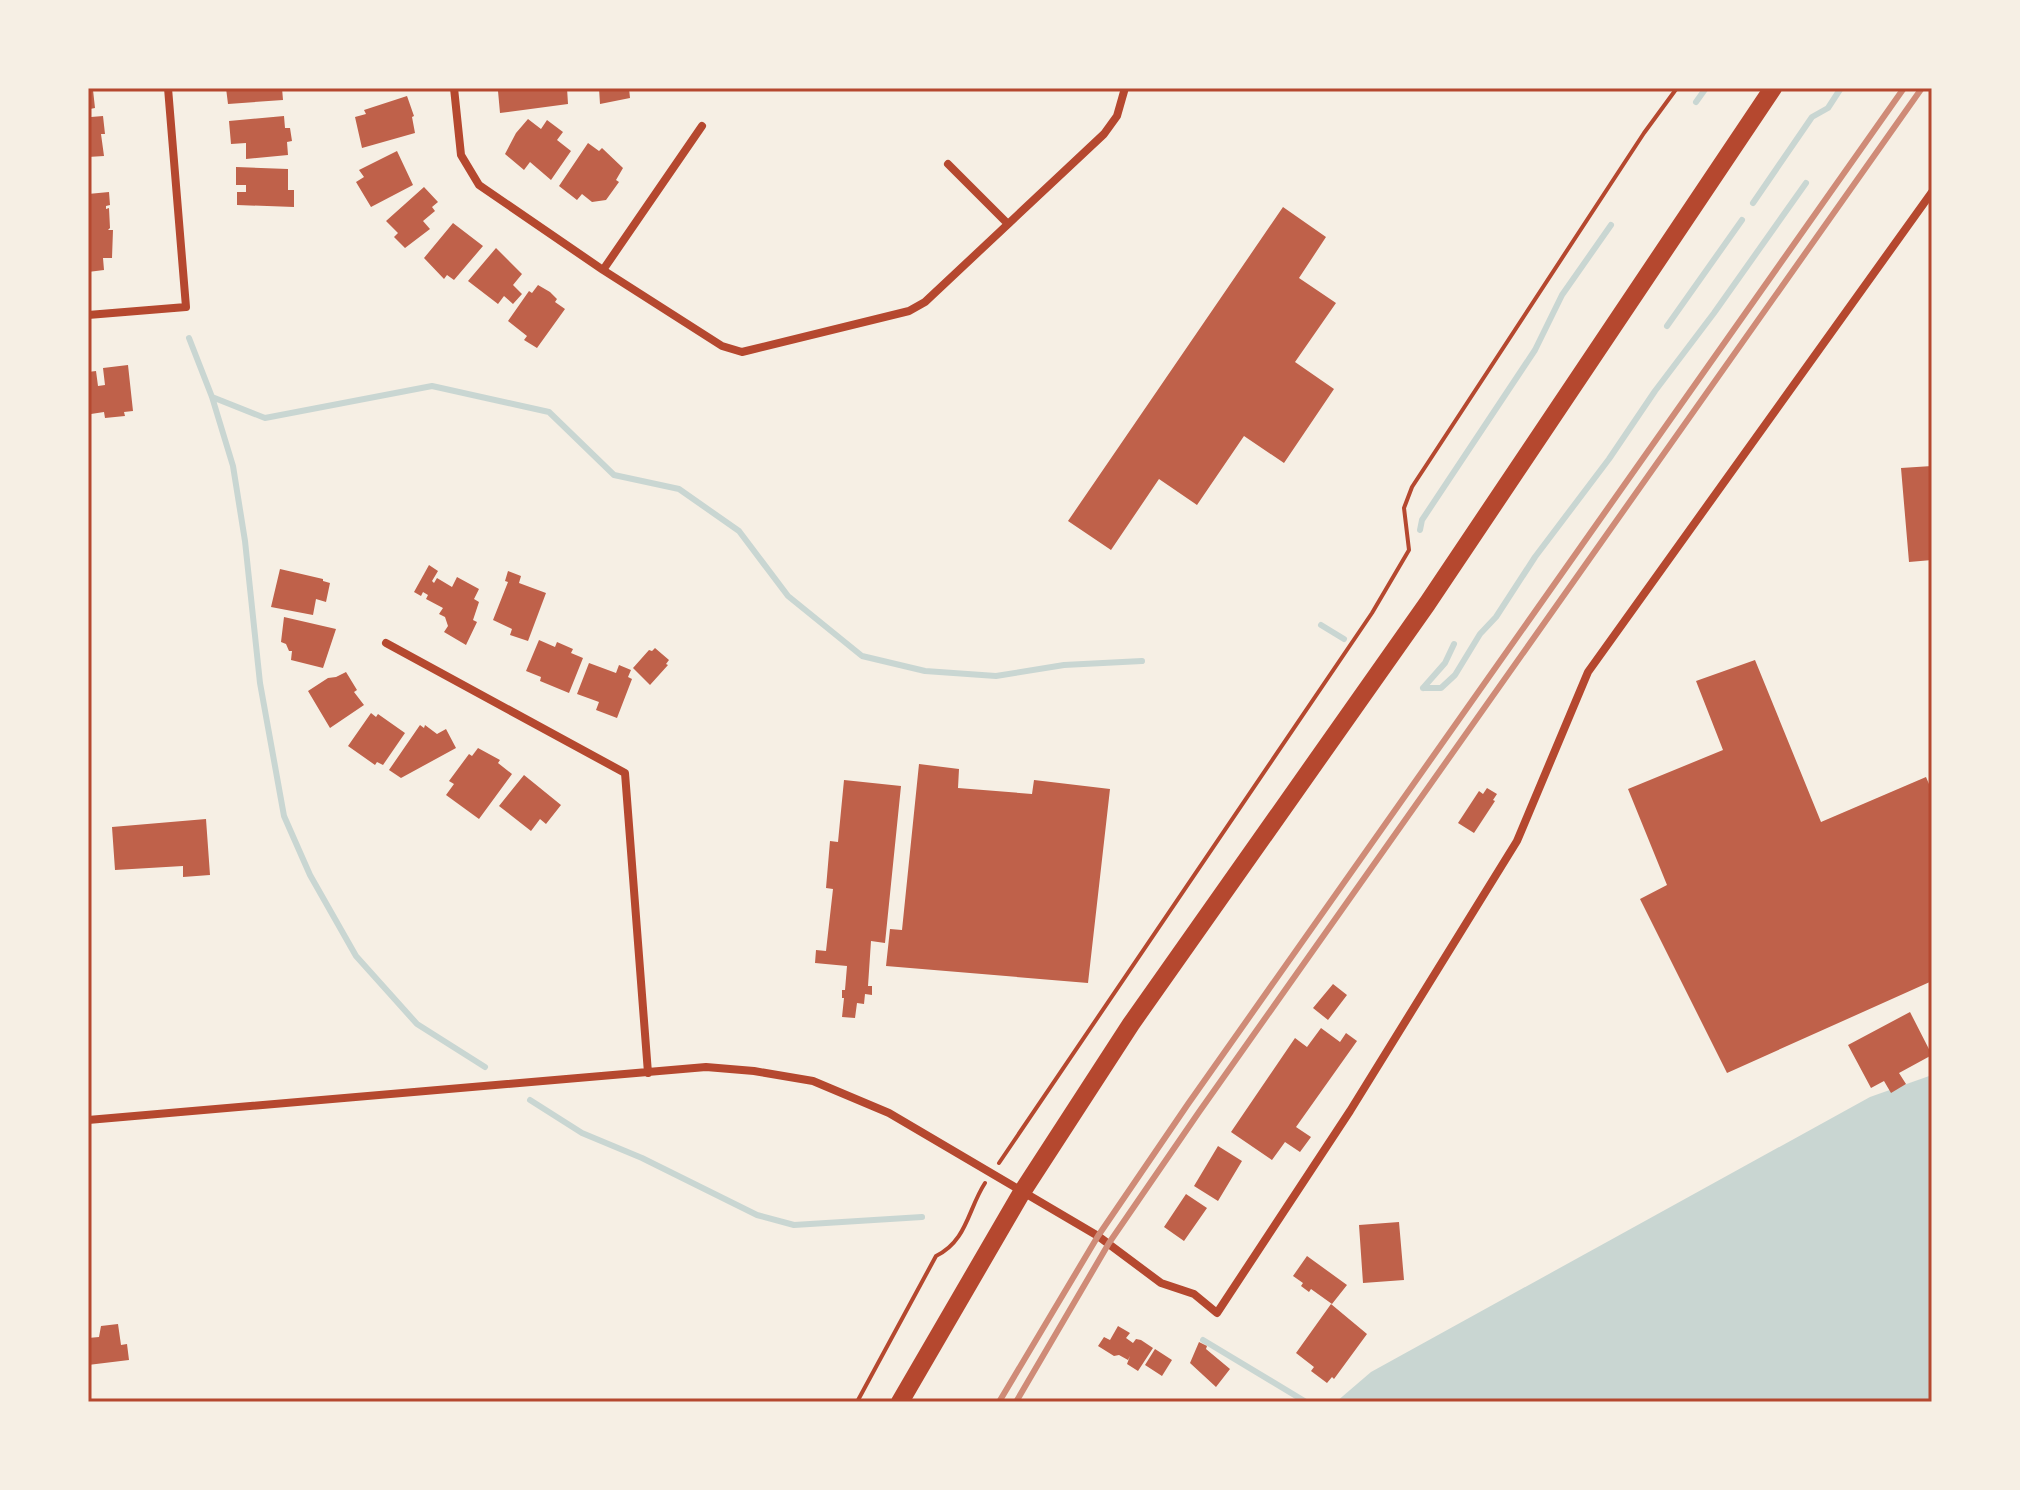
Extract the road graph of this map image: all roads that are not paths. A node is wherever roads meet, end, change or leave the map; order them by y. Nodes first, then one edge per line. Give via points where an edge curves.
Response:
1 (168, 88) edge
2 (454, 88) edge
3 (1125, 88) edge
4 (1773, 88) edge
5 (702, 126) dead end
6 (948, 164) dead end
7 (1932, 192) edge
8 (1008, 224) junction
9 (603, 270) junction
10 (88, 315) edge
11 (386, 643) dead end
12 (648, 1073) junction
13 (88, 1120) edge
14 (1022, 1192) junction
15 (900, 1402) edge

1 - 10 street via 186,307
2 - 9 street via 461,155 479,185
3 - 8 street via 1112,125
4 - 14 main road via 1427,604 1131,1024
5 - 9 street
6 - 8 street
7 - 14 street via 1588,672 1517,841 1217,1313 1194,1294 1161,1283 1109,1243
8 - 9 street via 933,296 909,311 753,351 731,351
11 - 12 street via 625,773
12 - 13 street
12 - 14 street via 706,1067 813,1081 889,1113
14 - 15 main road

